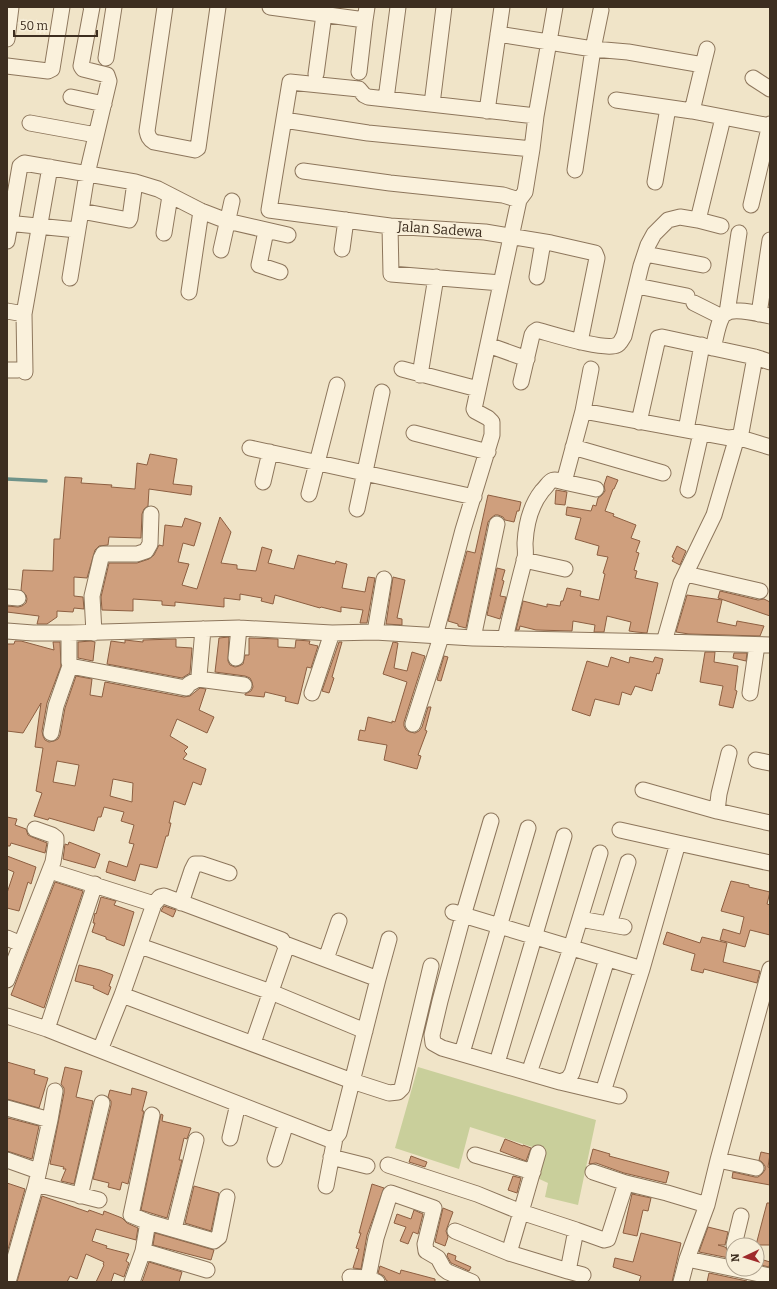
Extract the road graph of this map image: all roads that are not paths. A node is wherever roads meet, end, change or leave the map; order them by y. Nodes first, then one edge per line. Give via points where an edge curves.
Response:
1 (12, 7) edge
2 (62, 7) edge
3 (165, 7) edge
4 (218, 7) edge
5 (270, 7) edge
6 (398, 7) edge
7 (444, 7) edge
8 (502, 7) edge
9 (555, 7) edge
10 (100, 8) edge
11 (325, 10) edge
12 (601, 10) dead end
13 (366, 14) edge
14 (498, 34) junction
15 (7, 39) edge
16 (549, 41) junction
17 (594, 49) junction
18 (707, 49) dead end
19 (106, 58) dead end
20 (703, 65) junction
21 (7, 66) edge
22 (359, 72) dead end
23 (316, 74) dead end
24 (752, 78) dead end
25 (770, 89) edge
26 (71, 97) dead end
27 (386, 99) junction
28 (616, 100) dead end
29 (104, 104) junction
30 (432, 104) junction
31 (668, 108) junction
32 (487, 111) junction
33 (692, 111) junction
34 (536, 116) junction
35 (723, 118) junction
36 (284, 120) junction
37 (30, 122) dead end
38 (770, 126) edge
39 (96, 135) junction
40 (532, 149) junction
41 (50, 167) junction
42 (574, 170) dead end
43 (303, 171) dead end
44 (87, 174) junction
45 (135, 182) junction
46 (655, 182) dead end
47 (170, 196) junction
48 (519, 200) junction
49 (232, 201) dead end
50 (751, 205) dead end
51 (81, 211) junction
52 (201, 211) junction
53 (346, 220) junction
54 (698, 220) junction
55 (227, 222) junction
56 (8, 223) edge
57 (390, 226) junction
58 (722, 226) dead end
59 (39, 227) junction
60 (78, 230) junction
61 (266, 231) junction
62 (164, 233) dead end
63 (739, 233) dead end
64 (288, 235) dead end
65 (511, 237) junction
66 (770, 240) edge
67 (7, 241) edge
68 (543, 242) junction
69 (222, 250) dead end
70 (342, 250) dead end
71 (645, 254) junction
72 (703, 266) dead end
73 (280, 272) dead end
74 (436, 277) junction
75 (537, 277) dead end
76 (70, 278) dead end
77 (501, 282) junction
78 (637, 286) junction
79 (189, 292) dead end
80 (7, 311) edge
81 (24, 314) junction
82 (725, 315) junction
83 (764, 315) edge
84 (580, 342) junction
85 (488, 345) junction
86 (707, 346) junction
87 (755, 357) junction
88 (527, 359) junction
89 (770, 362) edge
90 (402, 369) dead end
91 (591, 369) dead end
92 (17, 371) edge
93 (420, 374) junction
94 (521, 382) dead end
95 (337, 385) dead end
96 (478, 389) junction
97 (382, 392) dead end
98 (583, 411) junction
99 (639, 422) junction
100 (686, 430) junction
101 (414, 433) dead end
102 (701, 433) junction
103 (737, 437) junction
104 (573, 447) junction
105 (770, 447) edge
106 (250, 448) dead end
107 (270, 452) junction
108 (488, 452) junction
109 (317, 462) junction
110 (365, 473) junction
111 (663, 473) dead end
112 (263, 482) dead end
113 (564, 482) junction
114 (596, 489) dead end
115 (688, 490) dead end
116 (309, 494) dead end
117 (474, 497) junction
118 (356, 509) dead end
119 (151, 514) dead end
120 (497, 524) dead end
121 (524, 560) junction
122 (565, 569) dead end
123 (686, 574) junction
124 (384, 579) dead end
125 (760, 591) dead end
126 (239, 628) junction
127 (203, 629) junction
128 (7, 631) edge
129 (375, 632) junction
130 (69, 633) junction
131 (94, 633) junction
132 (332, 633) junction
133 (438, 637) junction
134 (473, 638) junction
135 (505, 639) junction
136 (664, 642) junction
137 (764, 645) edge
138 (236, 658) dead end
139 (70, 666) junction
140 (198, 679) junction
141 (244, 685) dead end
142 (312, 693) dead end
143 (750, 693) dead end
144 (413, 724) dead end
145 (51, 733) dead end
146 (729, 753) dead end
147 (643, 790) dead end
148 (717, 811) junction
149 (491, 821) dead end
150 (770, 823) edge
151 (528, 828) dead end
152 (35, 829) dead end
153 (620, 830) dead end
154 (564, 836) dead end
155 (678, 844) junction
156 (600, 853) dead end
157 (628, 862) dead end
158 (770, 863) edge
159 (50, 871) junction
160 (229, 873) dead end
161 (95, 884) junction
162 (181, 903) junction
163 (154, 904) junction
164 (458, 914) junction
165 (580, 919) junction
166 (339, 921) dead end
167 (499, 926) junction
168 (535, 937) junction
169 (389, 939) dead end
170 (14, 941) edge
171 (285, 944) junction
172 (140, 946) junction
173 (571, 948) junction
174 (326, 959) junction
175 (607, 959) junction
176 (431, 966) dead end
177 (642, 969) junction
178 (770, 969) edge
179 (378, 979) junction
180 (7, 980) edge
181 (271, 992) junction
182 (122, 995) junction
183 (7, 1016) edge
184 (47, 1029) junction
185 (365, 1031) junction
186 (253, 1043) junction
187 (95, 1048) junction
188 (462, 1053) junction
189 (497, 1064) junction
190 (529, 1073) junction
191 (352, 1081) junction
192 (560, 1082) junction
193 (55, 1091) dead end
194 (604, 1092) junction
195 (619, 1096) dead end
196 (102, 1103) dead end
197 (238, 1104) junction
198 (7, 1108) edge
199 (152, 1115) dead end
200 (50, 1120) junction
201 (286, 1123) junction
202 (230, 1138) dead end
203 (335, 1138) junction
204 (196, 1140) dead end
205 (538, 1153) dead end
206 (475, 1155) dead end
207 (332, 1156) junction
208 (275, 1159) dead end
209 (7, 1160) edge
210 (718, 1160) junction
211 (388, 1165) dead end
212 (368, 1166) dead end
213 (756, 1168) dead end
214 (533, 1172) junction
215 (593, 1172) dead end
216 (37, 1178) junction
217 (626, 1182) junction
218 (326, 1186) dead end
219 (80, 1196) junction
220 (226, 1197) dead end
221 (99, 1200) dead end
222 (707, 1205) junction
223 (521, 1212) junction
224 (741, 1216) dead end
225 (148, 1222) junction
226 (174, 1230) junction
227 (576, 1230) junction
228 (455, 1231) dead end
229 (736, 1237) edge
230 (143, 1251) junction
231 (509, 1253) junction
232 (687, 1259) junction
233 (725, 1267) edge
234 (207, 1270) dead end
235 (568, 1271) junction
236 (583, 1275) dead end
237 (350, 1277) dead end
238 (373, 1280) edge
239 (8, 1282) edge
240 (132, 1282) edge
241 (472, 1282) edge
242 (681, 1282) edge

1 - 15 street
2 - 21 street via 52,69 48,71
3 - 4 street via 148,136 154,142 194,150 198,148
5 - 11 street
6 - 27 street
7 - 30 street
8 - 14 street
9 - 16 street
10 - 19 street
10 - 29 street via 81,66 83,69 107,75 109,81
11 - 13 street
11 - 23 street
12 - 17 street
13 - 22 street
14 - 16 street
14 - 32 street
16 - 17 street
16 - 34 street
17 - 20 street
17 - 42 street
18 - 20 street
20 - 33 street
24 - 25 street
26 - 29 street
27 - 30 street
27 - 36 street via 364,96 359,89 290,82
28 - 31 street
29 - 39 street
30 - 32 street
31 - 33 street
31 - 46 street
32 - 34 street
33 - 35 street
34 - 40 street
35 - 38 street
35 - 54 street
36 - 40 street via 368,133
36 - 53 street via 269,210
37 - 39 street
38 - 50 street
39 - 44 street
40 - 48 street via 525,192
41 - 44 street
41 - 56 street via 24,163 20,166
41 - 59 street
43 - 48 street via 503,195
44 - 45 street
44 - 51 street
45 - 47 street via 158,189
45 - 51 street via 129,220
47 - 52 street
47 - 62 street
48 - 65 street
49 - 55 street
51 - 60 street
52 - 55 street
52 - 79 street
53 - 57 street
53 - 70 street
54 - 58 street
54 - 71 street via 680,217 668,220 654,234
55 - 61 street
55 - 69 street
56 - 59 street
56 - 67 street
57 - 65 street, Jalan Sadewa via 484,232
57 - 74 street, Jalan Sadewa via 391,274
59 - 60 street
59 - 81 street
60 - 76 street
61 - 64 street
61 - 73 street via 259,265
63 - 82 street
65 - 68 street, Jalan Sadewa
65 - 77 street
66 - 83 street
68 - 75 street
68 - 84 street, Jalan Sadewa via 595,252 597,255
71 - 72 street
71 - 78 street
74 - 77 street
74 - 93 street
77 - 85 street
78 - 82 street via 690,299
78 - 84 street via 624,336 618,345 610,347
80 - 81 street
81 - 92 street
82 - 83 street via 736,310
82 - 86 street
84 - 88 street via 538,330 532,335
85 - 88 street
85 - 96 street
86 - 87 street
86 - 99 street via 662,336 658,338
86 - 100 street
87 - 89 street
87 - 103 street via 741,433
88 - 94 street
90 - 93 street
91 - 98 street
93 - 96 street
95 - 109 street
96 - 108 street via 475,411 492,422
97 - 110 street
98 - 99 street
98 - 104 street
99 - 100 street
100 - 102 street
101 - 108 street
102 - 103 street
102 - 115 street
103 - 105 street
103 - 123 street via 714,516
104 - 111 street
104 - 113 street
106 - 107 street
107 - 109 street
107 - 112 street
108 - 117 street
109 - 110 street
109 - 116 street
110 - 117 street
110 - 118 street
113 - 114 street
113 - 121 street via 551,481 531,510
117 - 133 street via 463,530
119 - 131 street via 150,544 146,551 137,554 103,554 101,558 92,596
120 - 134 street
121 - 122 street
121 - 135 street
123 - 125 street
123 - 136 street via 678,591
124 - 129 street
126 - 127 street
126 - 132 street
126 - 138 street
127 - 131 street
127 - 140 street
128 - 130 street
129 - 132 street
129 - 133 street
130 - 131 street
130 - 139 street
132 - 142 street
133 - 134 street
133 - 144 street
134 - 135 street
135 - 136 street
136 - 137 street
137 - 143 street
139 - 140 street via 186,688
139 - 145 street via 56,706
140 - 141 street
146 - 148 street
147 - 148 street
148 - 150 street
149 - 164 street
151 - 167 street
152 - 159 street via 56,838
153 - 155 street
154 - 168 street
155 - 158 street
155 - 177 street
156 - 165 street
157 - 165 street via 616,926
159 - 161 street
159 - 170 street
160 - 162 street via 195,864
161 - 163 street
161 - 184 street
162 - 163 street via 164,896
162 - 171 street via 282,940
163 - 172 street
164 - 167 street
164 - 188 street via 431,1039 442,1048
165 - 173 street
166 - 174 street
167 - 168 street
167 - 188 street
168 - 173 street
168 - 189 street
169 - 179 street
170 - 180 street
171 - 174 street
171 - 181 street via 286,948
172 - 181 street
172 - 182 street
173 - 175 street
173 - 190 street
174 - 179 street
175 - 177 street
175 - 192 street via 572,1073 568,1079
176 - 191 street via 402,1088 398,1092 389,1093
177 - 194 street
178 - 210 street
179 - 185 street
181 - 185 street
181 - 186 street
182 - 186 street
182 - 187 street via 102,1045
183 - 184 street
184 - 187 street
185 - 191 street
186 - 191 street
187 - 197 street
188 - 189 street
189 - 190 street
190 - 192 street
191 - 203 street via 339,1132
192 - 194 street
193 - 200 street
194 - 195 street
196 - 219 street
197 - 201 street
197 - 202 street
198 - 200 street
199 - 225 street via 131,1215
200 - 216 street
201 - 203 street via 328,1139
201 - 208 street
203 - 207 street
204 - 226 street
205 - 214 street
206 - 214 street
207 - 212 street
207 - 218 street
209 - 216 street
210 - 213 street
210 - 222 street
211 - 223 street via 477,1194
214 - 223 street
215 - 217 street
216 - 219 street
216 - 239 street
217 - 222 street
217 - 227 street via 608,1239 604,1240
219 - 221 street
220 - 226 street via 219,1237 214,1241
222 - 232 street
223 - 227 street
223 - 231 street
224 - 229 street
225 - 226 street
225 - 230 street
227 - 235 street
228 - 231 street
230 - 234 street
230 - 240 street
231 - 235 street
232 - 233 street
232 - 242 street
235 - 236 street
237 - 238 street
238 - 241 street via 376,1238 391,1193 434,1208 425,1244 426,1251 438,1258 448,1272

